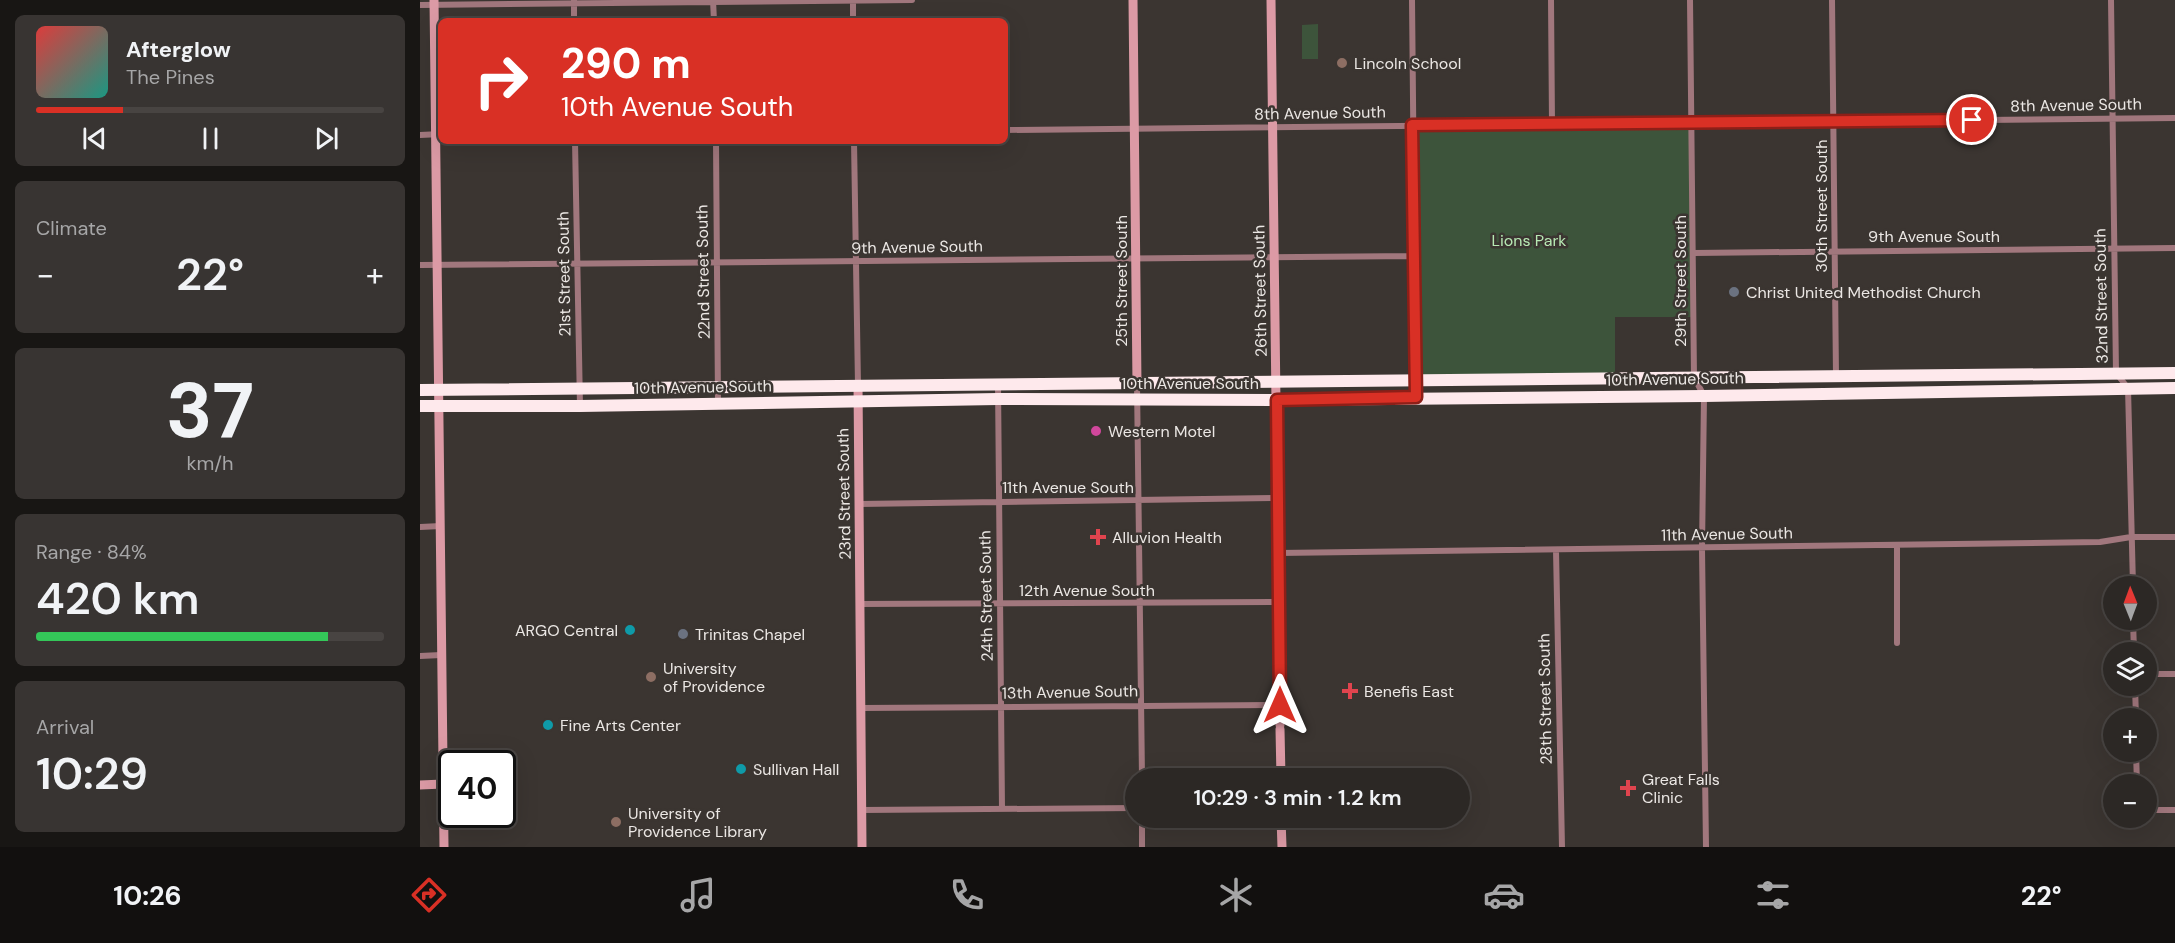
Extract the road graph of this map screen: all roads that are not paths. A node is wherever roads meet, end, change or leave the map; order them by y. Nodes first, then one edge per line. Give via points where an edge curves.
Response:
1 (853, 0) edge
2 (912, 0) edge
3 (1133, 0) edge
4 (1271, 0) edge
5 (1412, 0) edge
6 (1551, 0) edge
7 (1690, 0) edge
8 (1832, 0) edge
9 (2111, 0) edge
10 (713, 1) edge
11 (434, 2) edge
12 (574, 2) edge
13 (420, 5) edge
14 (574, 18) edge
15 (714, 18) edge
16 (853, 18) edge
17 (2112, 118) junction
18 (2175, 118) edge
19 (1833, 121) junction
20 (1692, 122) junction
21 (1552, 123) junction
22 (1412, 125) junction
23 (1273, 127) junction
24 (1134, 128) junction
25 (1008, 130) edge
26 (438, 134) edge
27 (420, 135) edge
28 (575, 144) edge
29 (716, 144) edge
30 (854, 144) edge
31 (2175, 248) edge
32 (2114, 249) junction
33 (1835, 250) junction
34 (1694, 252) junction
35 (1414, 256) junction
36 (1274, 257) junction
37 (1135, 259) junction
38 (716, 261) junction
39 (856, 261) junction
40 (437, 264) junction
41 (577, 264) junction
42 (420, 265) edge
43 (2116, 373) junction
44 (2175, 373) edge
45 (1836, 376) junction
46 (1694, 377) junction
47 (1415, 381) junction
48 (1277, 382) junction
49 (998, 383) junction
50 (1137, 384) junction
51 (858, 385) junction
52 (718, 388) junction
53 (2128, 388) junction
54 (2175, 388) edge
55 (420, 390) edge
56 (438, 390) junction
57 (580, 390) junction
58 (1704, 396) junction
59 (1416, 397) junction
60 (998, 399) junction
61 (1138, 400) junction
62 (1277, 400) junction
63 (858, 401) junction
64 (718, 403) junction
65 (420, 406) edge
66 (439, 406) junction
67 (580, 406) junction
68 (1278, 498) junction
69 (1139, 500) junction
70 (999, 501) junction
71 (859, 504) junction
72 (420, 526) edge
73 (441, 526) junction
74 (2131, 537) junction
75 (2175, 537) edge
76 (1897, 545) junction
77 (1702, 549) junction
78 (1556, 550) junction
79 (1278, 553) junction
80 (2133, 576) edge
81 (1279, 602) junction
82 (859, 604) junction
83 (1000, 604) junction
84 (1139, 604) junction
85 (1897, 643) dead end
86 (441, 655) junction
87 (420, 656) edge
88 (2157, 674) edge
89 (2175, 674) edge
90 (1280, 705) junction
91 (1141, 706) junction
92 (861, 708) junction
93 (1000, 708) junction
94 (442, 750) edge
95 (1142, 768) edge
96 (1281, 768) edge
97 (438, 784) edge
98 (420, 785) edge
99 (1125, 808) edge
100 (1002, 809) junction
101 (862, 810) junction
102 (2157, 810) edge
103 (2175, 810) edge
104 (444, 828) edge
105 (1142, 828) edge
106 (1281, 828) edge
107 (444, 847) edge
108 (862, 847) edge
109 (1142, 847) edge
110 (1282, 847) edge
111 (1562, 847) edge
112 (1706, 847) edge

1 - 2 street
1 - 10 street
1 - 16 street
3 - 24 street, 25th Street South
4 - 23 street, 26th Street South
5 - 22 street
6 - 21 street
7 - 20 street, 29th Street South
8 - 19 street, 30th Street South
9 - 17 street, 32nd Street South
10 - 12 street
10 - 15 street
11 - 12 street
11 - 13 street
11 - 26 street
12 - 14 street
17 - 18 street, 8th Avenue South
17 - 19 street, 8th Avenue South
17 - 32 street, 32nd Street South
19 - 20 street, 8th Avenue South
19 - 33 street, 30th Street South
20 - 21 street, 8th Avenue South
20 - 34 street, 29th Street South
21 - 22 street, 8th Avenue South
22 - 23 street, 8th Avenue South
22 - 35 street
23 - 24 street, 8th Avenue South
23 - 36 street, 26th Street South
24 - 25 street, 8th Avenue South
24 - 37 street, 25th Street South
26 - 27 street
26 - 40 street
28 - 41 street, 21st Street South
29 - 38 street, 22nd Street South
30 - 39 street, 23rd Street South
31 - 32 street, 9th Avenue South
32 - 33 street, 9th Avenue South
32 - 43 street, 32nd Street South
33 - 34 street, 9th Avenue South
33 - 45 street, 30th Street South
34 - 46 street, 29th Street South
35 - 36 street, 9th Avenue South
35 - 47 street
36 - 37 street, 9th Avenue South
36 - 48 street, 26th Street South
37 - 39 street, 9th Avenue South
37 - 50 street, 25th Street South
38 - 39 street, 9th Avenue South
38 - 41 street, 9th Avenue South
38 - 52 street, 22nd Street South
39 - 51 street, 23rd Street South
40 - 41 street, 9th Avenue South
40 - 42 street, 9th Avenue South
40 - 56 street
41 - 57 street, 21st Street South
43 - 44 highway, 10th Avenue South
43 - 45 highway, 10th Avenue South
43 - 53 street, 32nd Street South
45 - 46 highway, 10th Avenue South
46 - 47 highway, 10th Avenue South
46 - 58 street, 29th Street South
47 - 48 highway, 10th Avenue South
47 - 59 street
48 - 50 highway, 10th Avenue South
48 - 62 street, 26th Street South
49 - 50 highway, 10th Avenue South
49 - 51 highway, 10th Avenue South
49 - 60 street, 24th Street South
50 - 61 street, 25th Street South
51 - 52 highway, 10th Avenue South
51 - 63 street, 23rd Street South
52 - 57 highway, 10th Avenue South
52 - 64 street, 22nd Street South
53 - 54 highway, 10th Avenue South
53 - 58 highway, 10th Avenue South
53 - 74 street
55 - 56 highway, 10th Avenue South
56 - 57 highway, 10th Avenue South
56 - 66 street
57 - 67 street, 21st Street South
58 - 59 highway, 10th Avenue South
58 - 77 street, 29th Street South
59 - 62 highway, 10th Avenue South
60 - 61 highway, 10th Avenue South
60 - 63 highway, 10th Avenue South
60 - 70 street, 24th Street South
61 - 62 highway, 10th Avenue South
61 - 69 street, 25th Street South
62 - 68 street, 26th Street South
63 - 64 highway, 10th Avenue South
63 - 71 street, 23rd Street South
64 - 67 highway, 10th Avenue South
65 - 66 highway, 10th Avenue South
66 - 67 highway, 10th Avenue South
66 - 73 street
68 - 69 street, 11th Avenue South
68 - 79 street, 26th Street South
69 - 70 street, 11th Avenue South
69 - 84 street, 25th Street South
70 - 71 street, 11th Avenue South
70 - 83 street, 24th Street South
71 - 82 street, 23rd Street South
72 - 73 street
73 - 86 street
74 - 75 street, 11th Avenue South
74 - 76 street, 11th Avenue South via 2100,542
74 - 80 street
76 - 77 street, 11th Avenue South
76 - 85 street
77 - 78 street, 11th Avenue South
77 - 112 street, 29th Street South
78 - 79 street, 11th Avenue South
78 - 111 street, 28th Street South
79 - 81 street, 26th Street South
81 - 84 street, 12th Avenue South
81 - 90 street, 26th Street South
82 - 83 street, 12th Avenue South
82 - 92 street, 23rd Street South
83 - 84 street, 12th Avenue South
83 - 93 street, 24th Street South
84 - 91 street, 25th Street South
86 - 87 street
86 - 94 street
88 - 89 street
90 - 91 street, 13th Avenue South
90 - 96 street, 26th Street South
91 - 93 street, 13th Avenue South
91 - 95 street, 25th Street South
92 - 93 street, 13th Avenue South
92 - 101 street, 23rd Street South
93 - 100 street, 24th Street South
97 - 98 street
99 - 100 street
100 - 101 street
101 - 108 street, 23rd Street South
102 - 103 street
104 - 107 street
105 - 109 street
106 - 110 street

